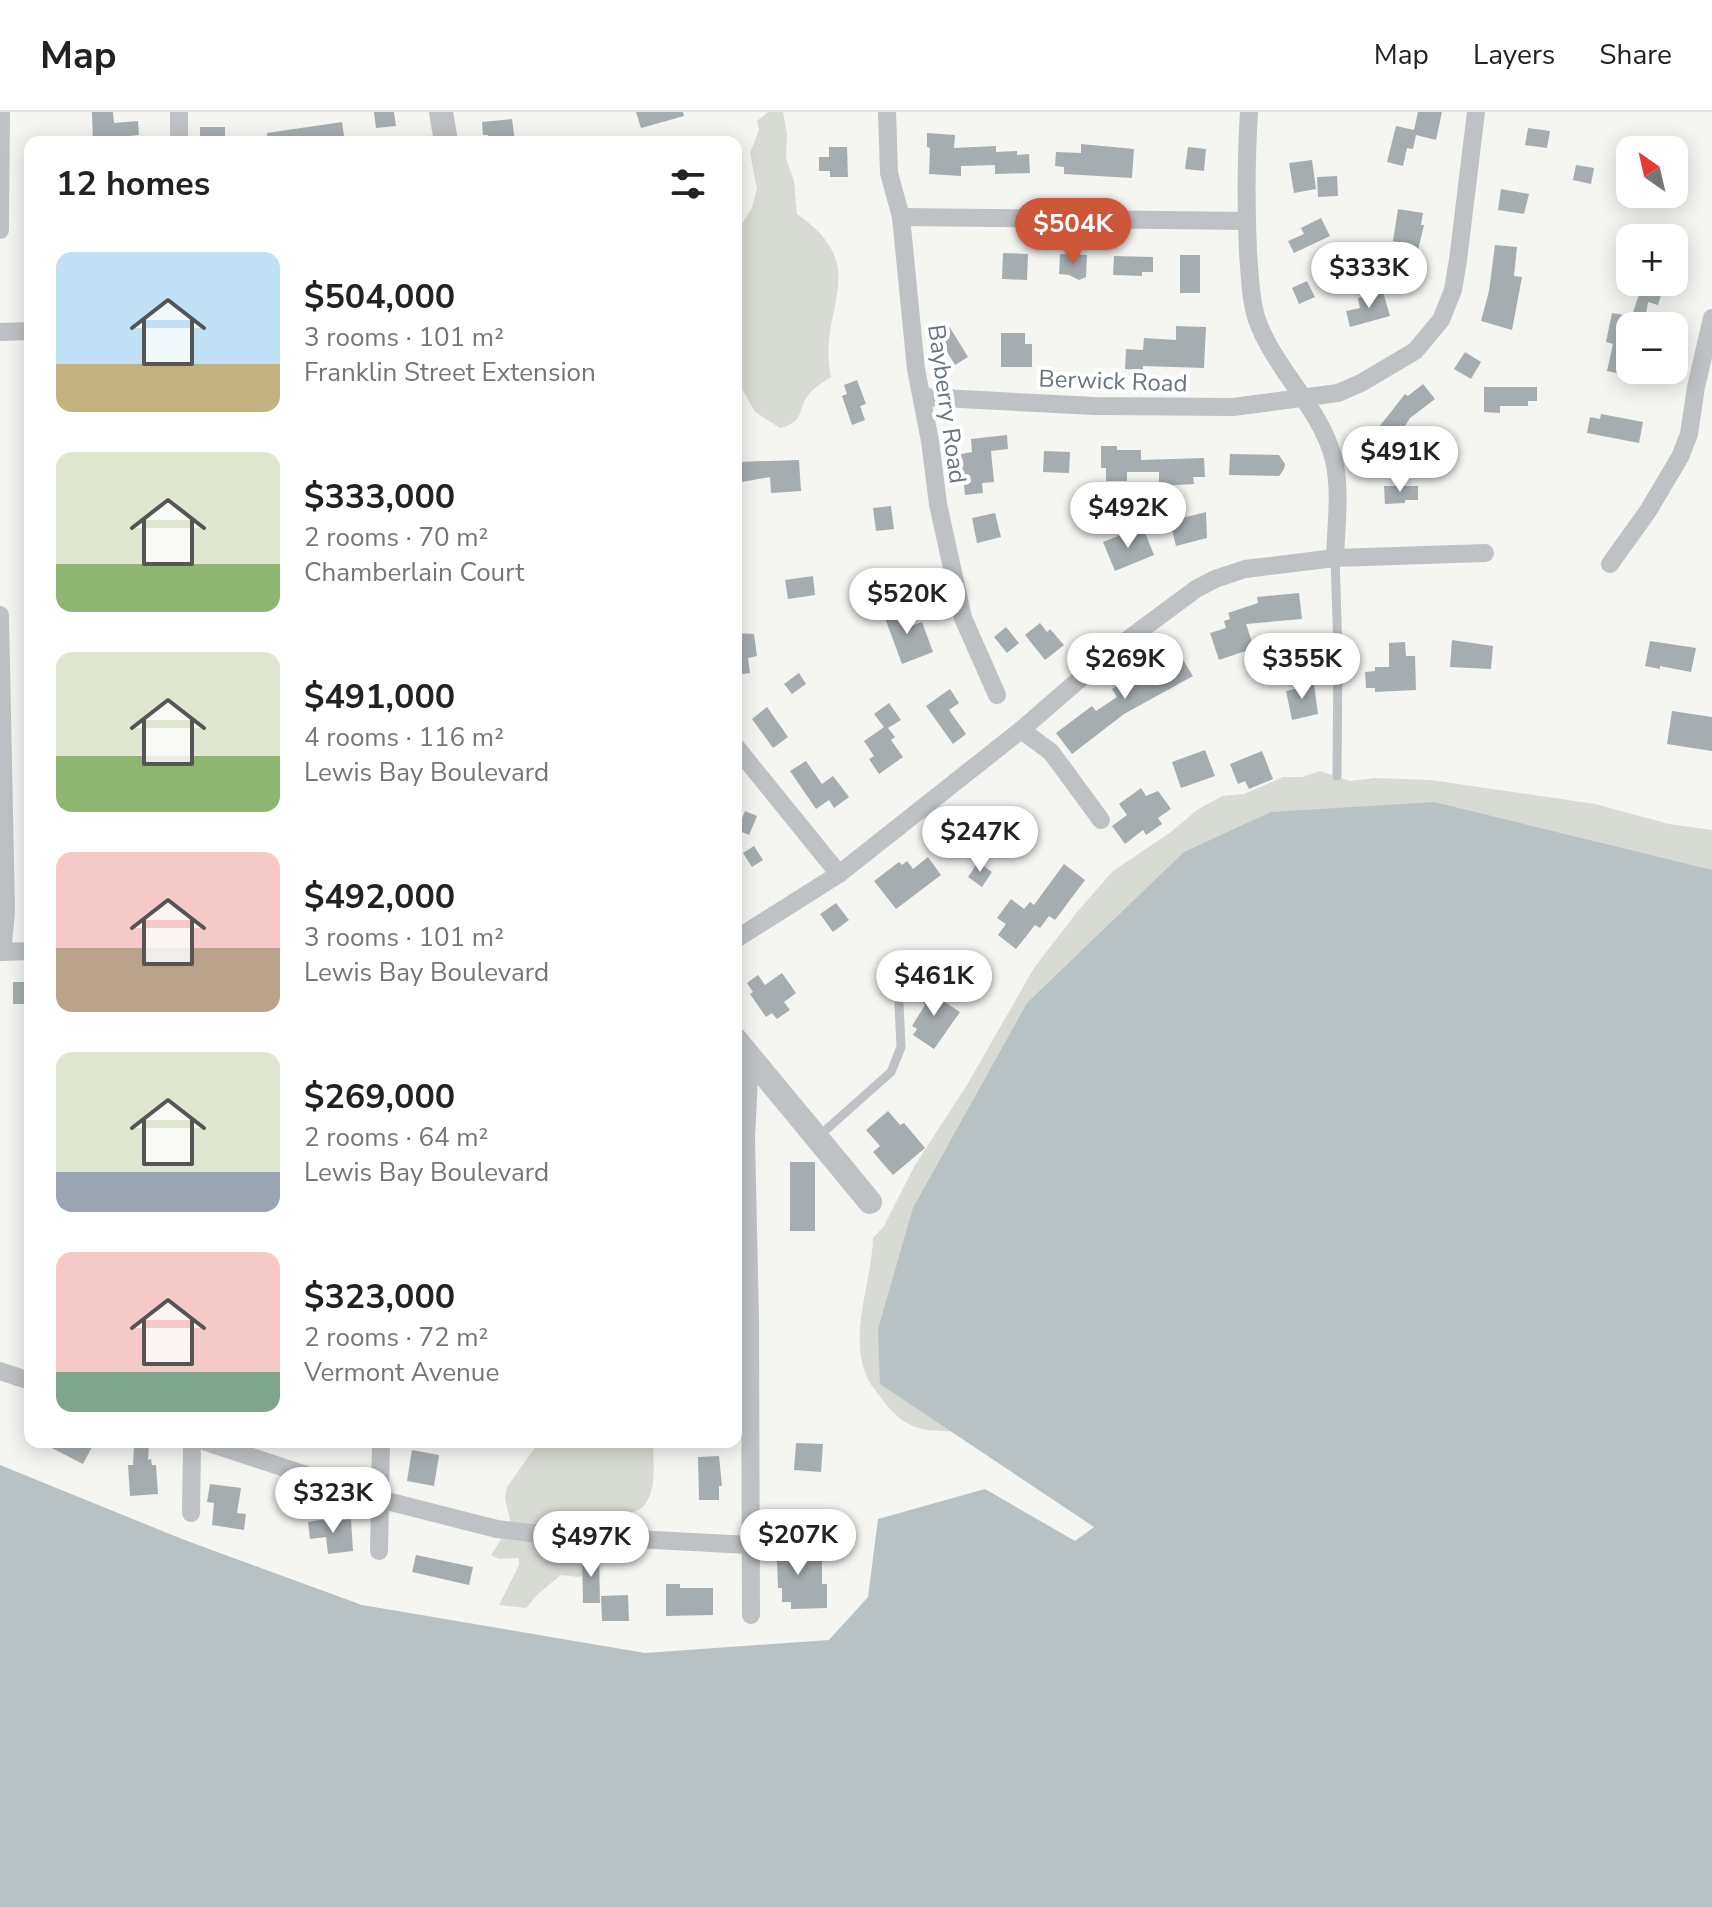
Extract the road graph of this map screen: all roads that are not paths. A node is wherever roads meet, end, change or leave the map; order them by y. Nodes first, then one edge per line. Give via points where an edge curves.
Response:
1 (1, 112) edge
2 (179, 112) edge
3 (441, 112) edge
4 (887, 112) edge
5 (1249, 112) edge
6 (1476, 112) edge
7 (179, 136) edge
8 (445, 136) edge
9 (901, 217) junction
10 (1246, 221) junction
11 (0, 230) edge
12 (1712, 318) edge
13 (24, 331) edge
14 (0, 332) edge
15 (1302, 396) junction
16 (923, 397) junction
17 (1485, 553) dead end
18 (1335, 558) junction
19 (1610, 564) dead end
20 (0, 615) edge
21 (997, 695) dead end
22 (1021, 730) junction
23 (742, 754) edge
24 (1337, 776) dead end
25 (1101, 820) dead end
26 (839, 874) junction
27 (742, 935) edge
28 (24, 951) edge
29 (1, 952) edge
30 (899, 1004) dead end
31 (742, 1047) edge
32 (753, 1061) junction
33 (817, 1138) junction
34 (870, 1202) dead end
35 (0, 1371) edge
36 (24, 1379) edge
37 (192, 1448) edge
38 (224, 1448) edge
39 (381, 1448) edge
40 (379, 1499) junction
41 (191, 1513) dead end
42 (749, 1545) junction
43 (379, 1551) dead end
44 (751, 1615) dead end

1 - 11 street
2 - 7 street
3 - 8 street
4 - 9 street, Bayberry Road via 889,173
5 - 10 street
6 - 15 street, Berwick Road via 1453,290 1441,320 1415,351 1372,377 1338,393
9 - 10 street
9 - 16 street, Bayberry Road
10 - 15 street via 1257,320
12 - 19 street via 1680,457
13 - 14 street
15 - 16 street, Berwick Road via 1233,407
15 - 18 street via 1334,460
16 - 21 street, Bayberry Road via 938,504 963,618
17 - 18 street
18 - 22 street via 1245,569 1196,589 1111,652
18 - 24 lane
20 - 29 street via 6,912
22 - 25 street via 1051,752
22 - 26 street
23 - 26 street
26 - 27 street
28 - 29 street
30 - 33 lane via 901,1047 891,1072
31 - 32 street
32 - 33 street
32 - 42 street via 746,1127
33 - 34 street
35 - 36 street
37 - 41 street
38 - 40 street
39 - 40 street
40 - 42 street via 540,1534
40 - 43 street
42 - 44 street

